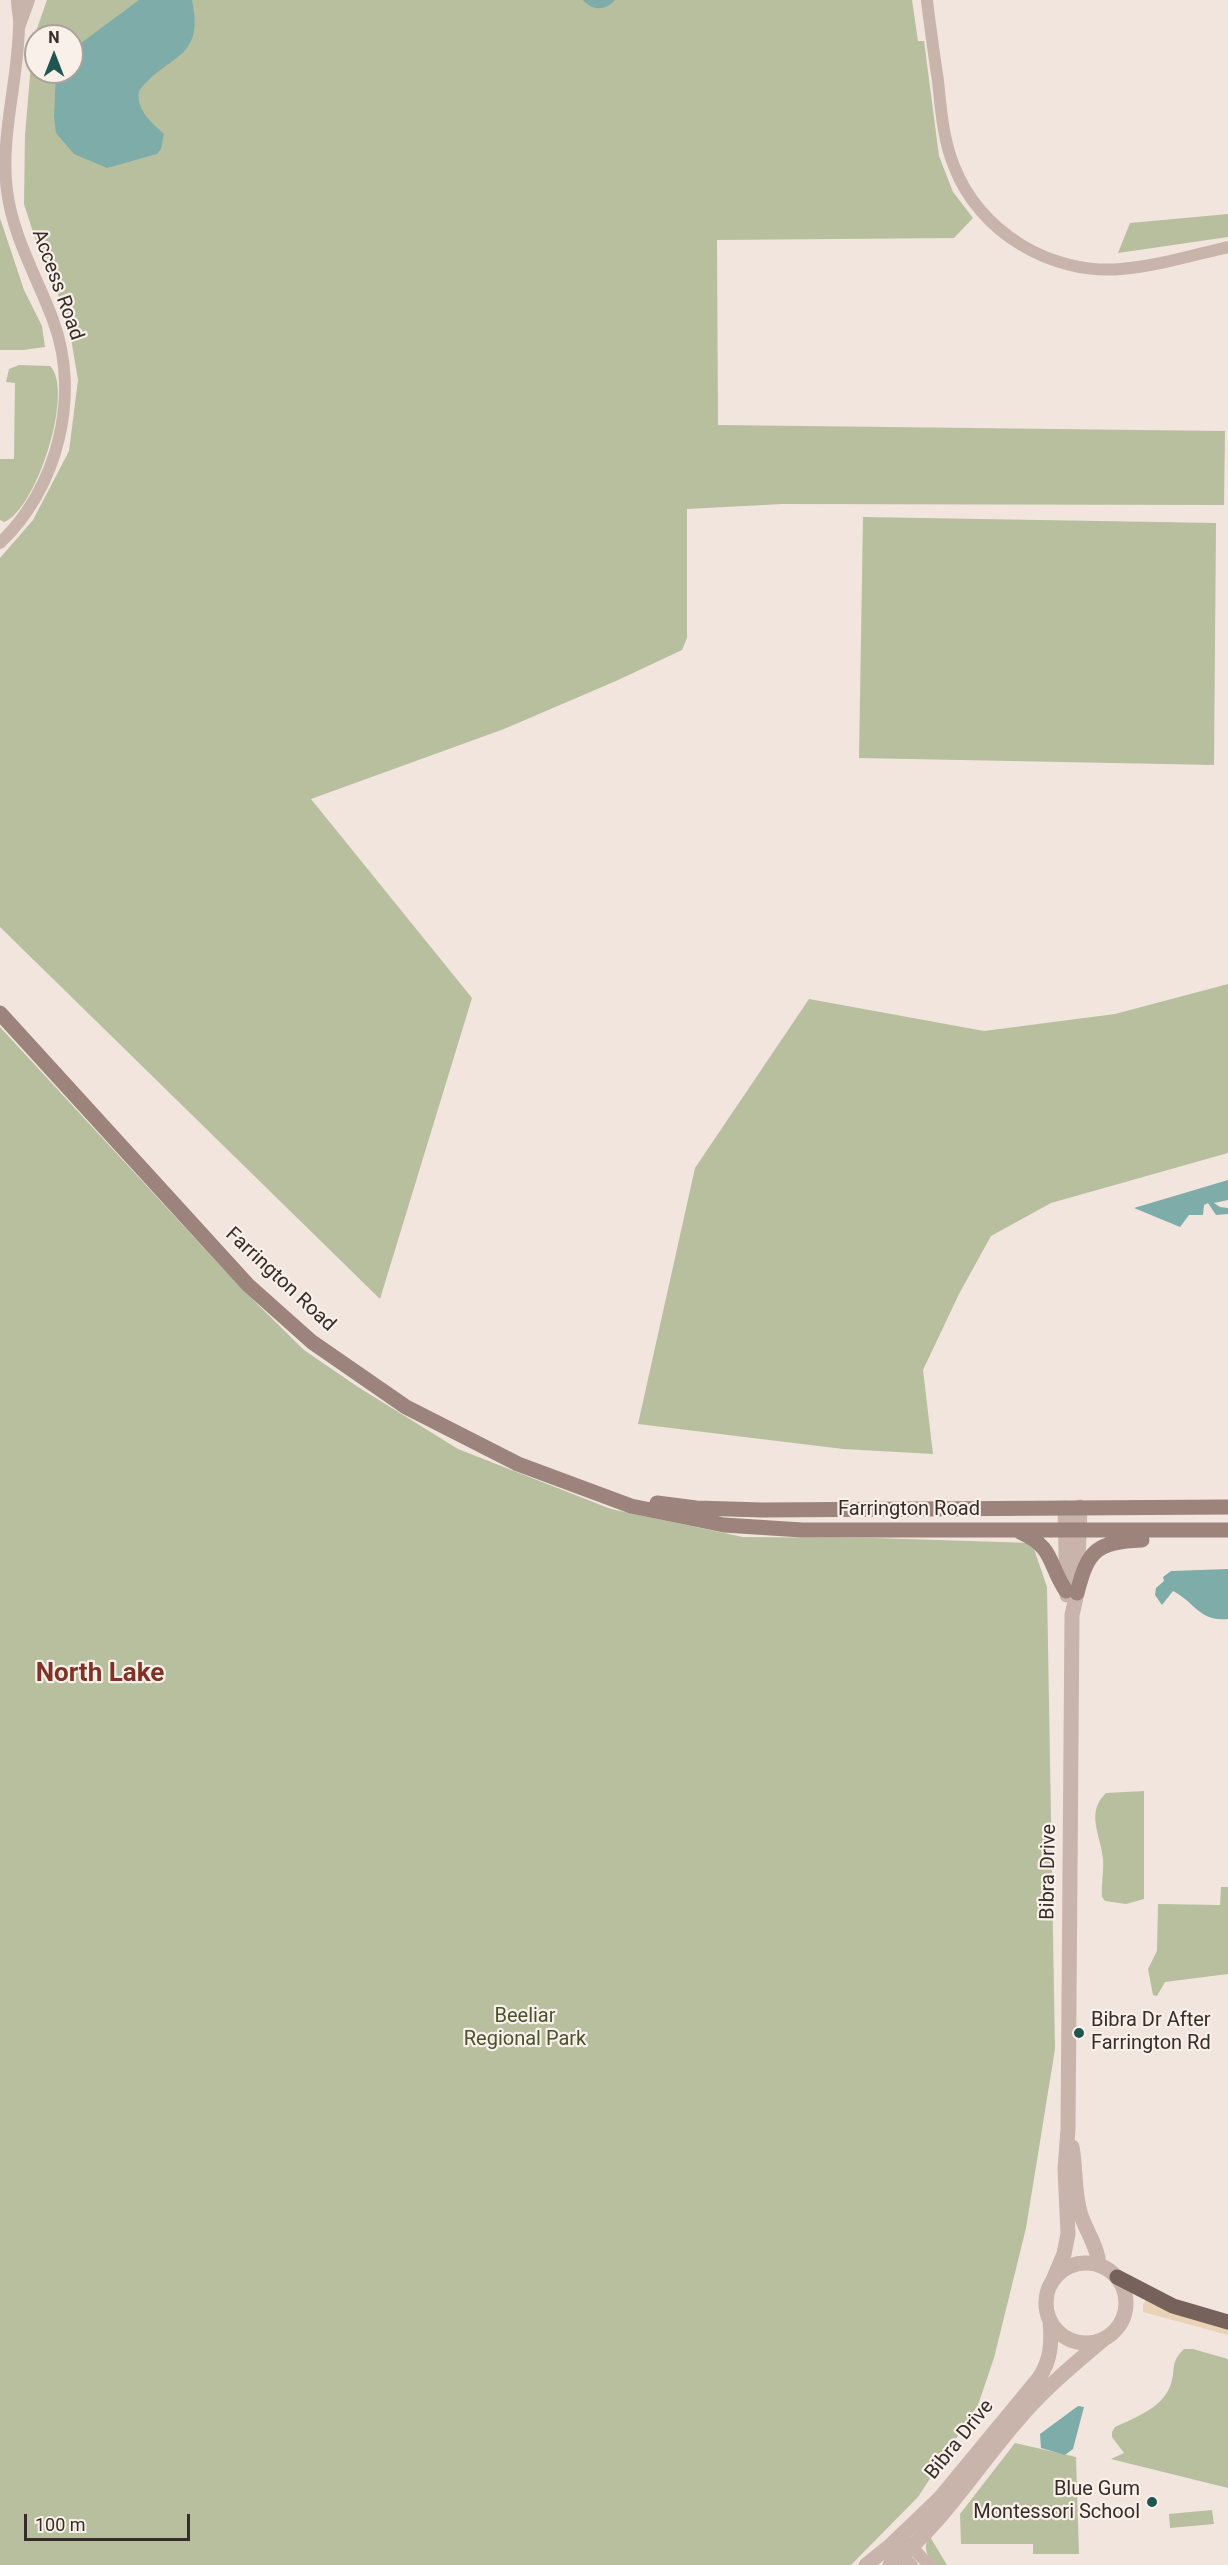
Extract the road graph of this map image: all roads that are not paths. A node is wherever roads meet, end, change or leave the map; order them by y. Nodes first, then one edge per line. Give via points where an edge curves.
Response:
1 (17, 0) edge
2 (29, 0) edge
3 (927, 0) edge
4 (20, 25) junction
5 (1228, 247) edge
6 (0, 543) edge
7 (0, 1013) edge
8 (595, 1492) junction
9 (1073, 1507) junction
10 (1228, 1507) edge
11 (1073, 1530) junction
12 (1018, 1531) junction
13 (1228, 1531) edge
14 (1072, 1592) junction
15 (1068, 2129) junction
16 (1099, 2265) junction
17 (1116, 2277) junction
18 (1053, 2280) junction
19 (1050, 2321) junction
20 (1228, 2322) edge
21 (1104, 2339) junction
22 (901, 2552) edge
23 (866, 2565) edge
24 (928, 2565) edge

1 - 4 street, Access Road
2 - 4 street, Access Road
3 - 5 street via 945,137 954,167 966,191 1009,237 1046,258 1097,269 1141,266
4 - 6 street, Access Road via 6,159 7,192 17,233 54,322 63,359 65,397 62,427 43,483 32,504
7 - 8 main road, Farrington Road via 248,1285 312,1342 443,1428 518,1464
8 - 9 main road, Farrington Road via 696,1508
8 - 12 main road, Farrington Road via 631,1506 724,1525 802,1530
9 - 10 main road, Farrington Road
9 - 11 street, Bibra Drive
11 - 12 main road, Farrington Road
11 - 13 main road, Farrington Road
11 - 14 street, Bibra Drive
12 - 14 main road via 1044,1546 1055,1574
13 - 14 main road via 1103,1545 1085,1563
14 - 15 street, Bibra Drive
15 - 16 street, Bibra Drive via 1079,2210
15 - 18 street, Bibra Drive via 1068,2234
16 - 17 street
16 - 18 street via 1068,2267
17 - 20 main road via 1173,2306
17 - 21 street via 1122,2285 1126,2306 1119,2325
18 - 19 street via 1046,2300
19 - 21 street via 1073,2341
19 - 22 street, Bibra Drive via 1050,2350 1038,2378
21 - 22 street, Bibra Drive via 1036,2399 967,2485
22 - 23 street, Bibra Drive
22 - 24 street

